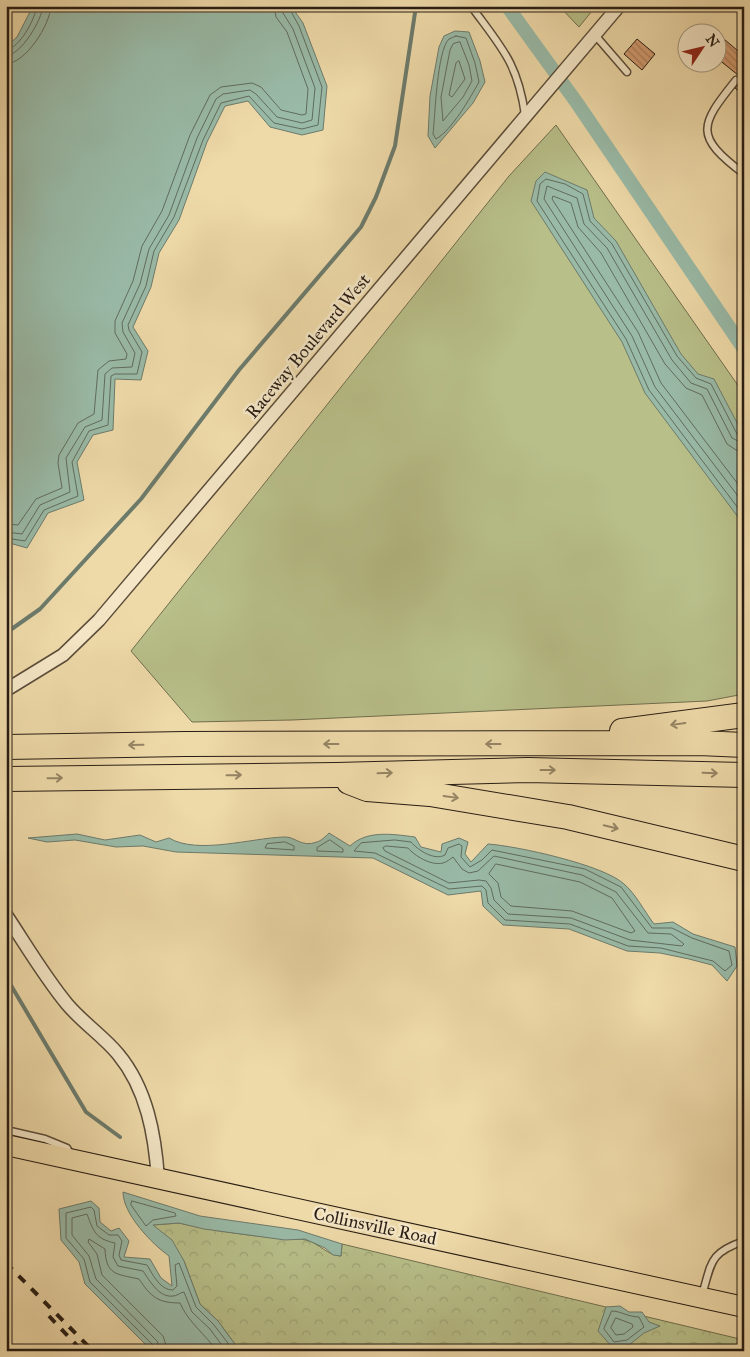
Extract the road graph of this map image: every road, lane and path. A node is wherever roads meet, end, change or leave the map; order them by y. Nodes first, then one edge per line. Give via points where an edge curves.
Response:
1 (472, 6) edge
2 (619, 6) edge
3 (595, 35) junction
4 (627, 72) dead end
5 (736, 80) dead end
6 (525, 115) junction
7 (744, 174) edge
8 (6, 690) edge
9 (744, 715) edge
10 (577, 744) junction
11 (744, 745) edge
12 (6, 748) edge
13 (336, 775) junction
14 (744, 775) edge
15 (6, 779) edge
16 (716, 852) junction
17 (744, 859) edge
18 (744, 865) edge
19 (6, 916) edge
20 (6, 1130) edge
21 (6, 1145) edge
22 (73, 1160) junction
23 (158, 1179) junction
24 (744, 1241) edge
25 (702, 1297) junction
26 (744, 1307) edge

1 - 6 lane via 514,67 522,90
2 - 3 street, Raceway Boulevard West
3 - 4 lane
3 - 6 street, Raceway Boulevard West
5 - 7 lane via 715,105 707,135 713,148
6 - 8 street, Raceway Boulevard West via 99,620 63,655
9 -> 10 highway via 611,732
10 - 11 highway
10 -> 12 highway via 185,744
13 -> 14 highway via 528,770
15 -> 13 highway
13 -> 16 highway via 367,789 430,794 568,817
16 - 17 highway
16 - 18 highway
19 - 23 street via 67,1004 118,1053 136,1079 156,1140
20 - 22 lane via 46,1139 67,1148
21 - 22 main road, Collinsville Road
22 - 23 main road, Collinsville Road
23 - 25 main road, Collinsville Road
24 - 25 lane via 724,1248 714,1256
25 - 26 main road, Collinsville Road

